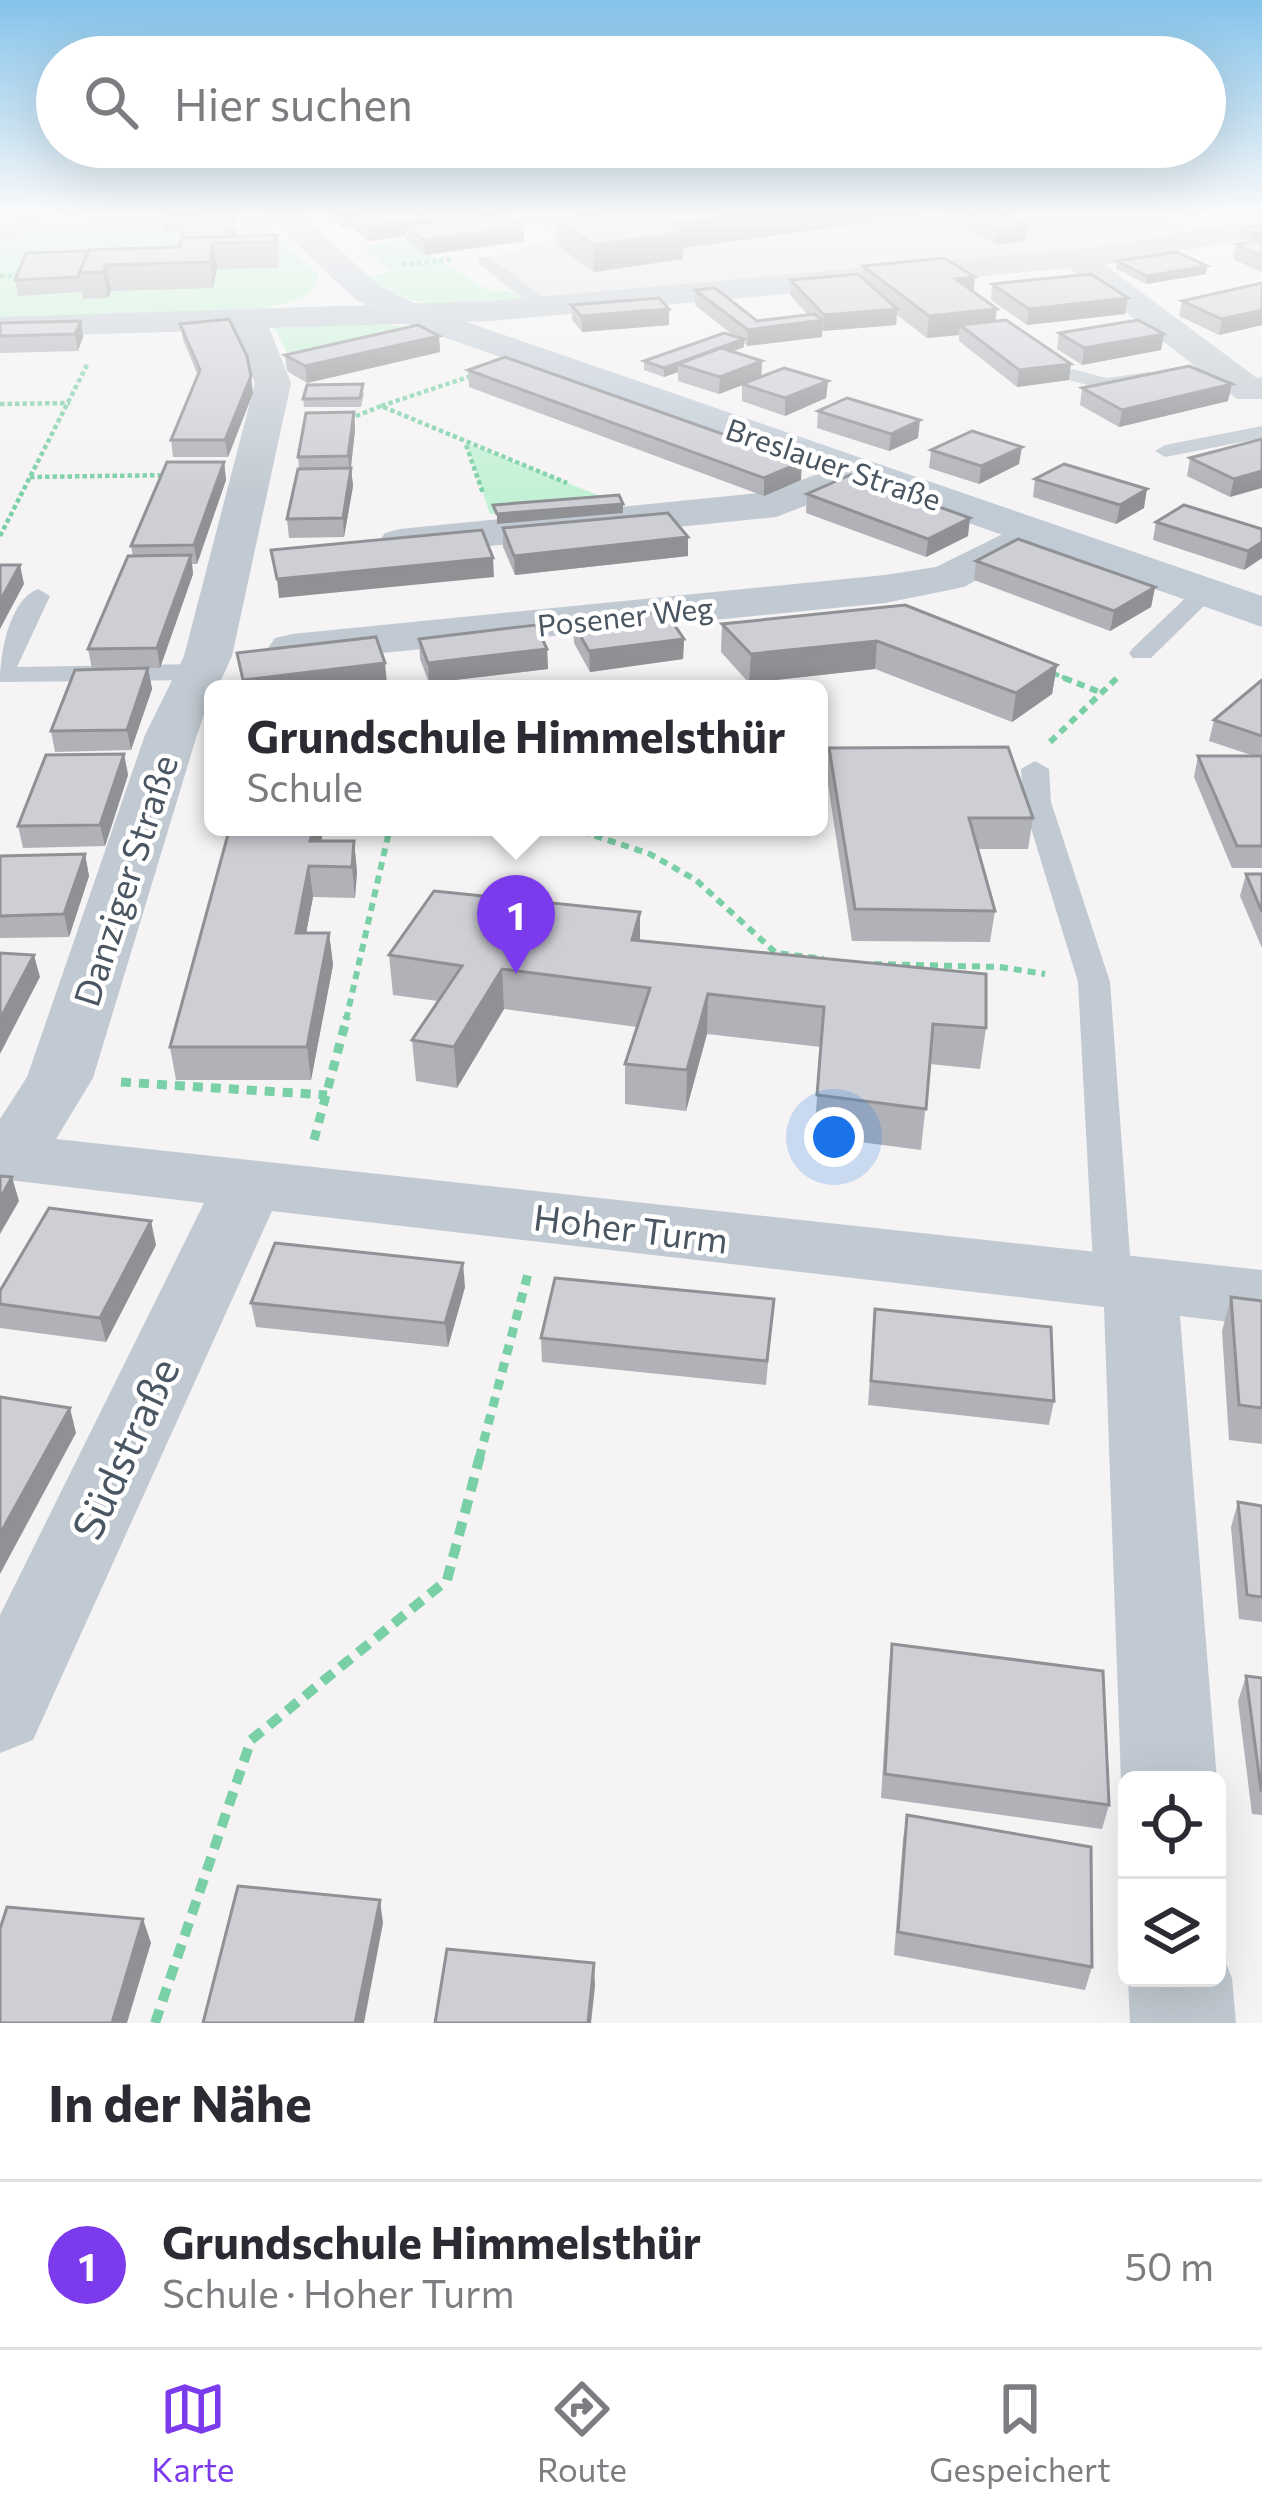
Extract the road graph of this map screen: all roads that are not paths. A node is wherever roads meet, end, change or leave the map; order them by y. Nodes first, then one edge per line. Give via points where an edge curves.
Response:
1 (395, 306) edge
2 (535, 306) edge
3 (1139, 306) edge
4 (408, 313) junction
5 (248, 318) junction
6 (0, 327) edge
7 (1072, 375) edge
8 (1176, 375) edge
9 (1239, 384) edge
10 (1262, 432) edge
11 (1165, 451) dead end
12 (858, 471) junction
13 (1031, 533) junction
14 (363, 546) edge
15 (1205, 592) junction
16 (38, 596) dead end
17 (1262, 612) edge
18 (1142, 652) road end
19 (204, 664) junction
20 (1035, 769) road end
21 (5, 1157) edge
22 (248, 1186) junction
23 (1127, 1285) junction
24 (1262, 1298) edge
25 (0, 1712) edge
26 (1168, 1771) edge
27 (1181, 1987) edge
28 (1183, 2023) edge

1 - 4 street, Breslauer Straße
2 - 4 street
3 - 9 street
4 - 5 street
4 - 12 street, Breslauer Straße
5 - 6 street
5 - 19 street, Danziger Straße via 273,383 255,451 252,557
7 - 8 lane via 1106,384
10 - 11 lane
12 - 13 street, Breslauer Straße
12 - 14 street via 776,504
13 - 15 street, Breslauer Straße
13 - 19 street, Posener Weg via 949,578 886,589
15 - 17 street, Breslauer Straße
15 - 18 lane
16 - 19 lane via 1,675
19 - 21 street, Danziger Straße via 171,735 60,1078
20 - 23 lane via 1037,802 1094,982
21 - 22 street, Hoher Turm
22 - 23 street, Hoher Turm
22 - 25 street, Südstraße
23 - 24 street, Hoher Turm
23 - 26 street
27 - 28 street

